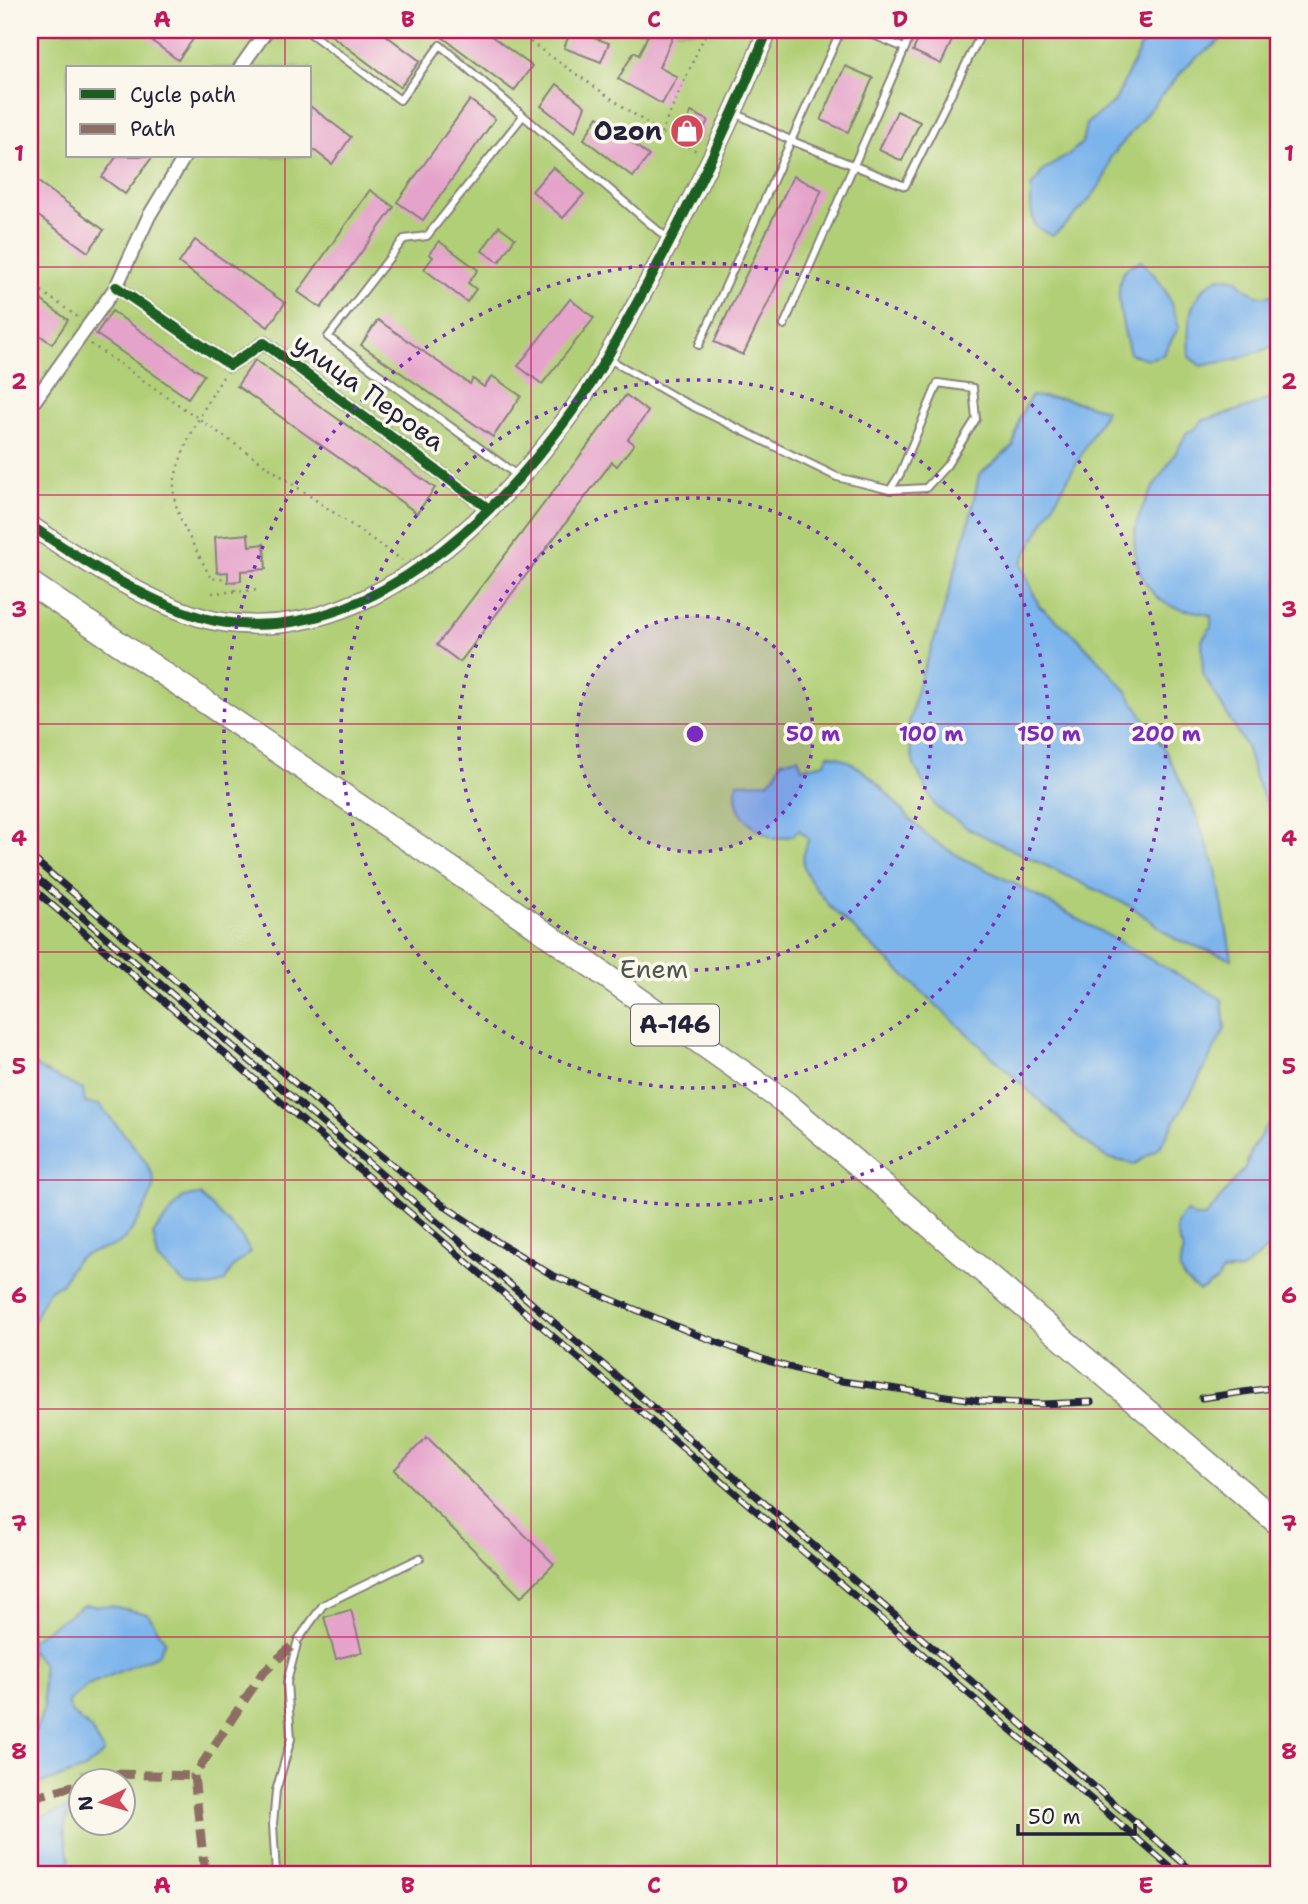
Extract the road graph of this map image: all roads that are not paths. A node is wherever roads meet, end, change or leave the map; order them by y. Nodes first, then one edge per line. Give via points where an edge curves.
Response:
1 (267, 30) edge
2 (306, 30) edge
3 (768, 30) edge
4 (841, 30) edge
5 (862, 30) edge
6 (913, 30) edge
7 (983, 30) edge
8 (904, 48) junction
9 (241, 66) edge
10 (733, 112) junction
11 (523, 116) junction
12 (792, 141) junction
13 (184, 158) edge
14 (853, 166) junction
15 (671, 242) junction
16 (116, 287) junction
17 (784, 325) dead end
18 (699, 345) dead end
19 (607, 358) junction
20 (30, 407) edge
21 (519, 477) junction
22 (890, 490) junction
23 (489, 509) junction
24 (30, 525) edge
25 (30, 583) edge
26 (1278, 1523) edge
27 (421, 1558) dead end
28 (276, 1874) edge

1 - 9 street
2 - 11 lane via 400,100 440,45
3 - 10 street
4 - 12 lane
5 - 8 lane
6 - 8 lane
7 - 14 lane via 905,186
8 - 14 lane
10 - 12 lane
10 - 15 street
11 - 15 lane
11 - 21 lane via 427,236 404,239 328,337
12 - 14 lane
12 - 18 lane
13 - 16 street via 149,216
14 - 17 lane
15 - 19 street
16 - 20 street
16 - 23 street, улица Перова via 230,365 264,342
19 - 21 street
19 - 22 lane via 682,401 837,477
21 - 23 street
22 - 22 lane via 926,488 947,465 976,419 973,388 938,383
23 - 24 street via 417,570 362,601 319,617 270,625 216,621 174,608
25 - 26 highway, А-146 via 521,916 786,1103
27 - 28 lane via 323,1605 298,1640 287,1682 291,1739 276,1791

